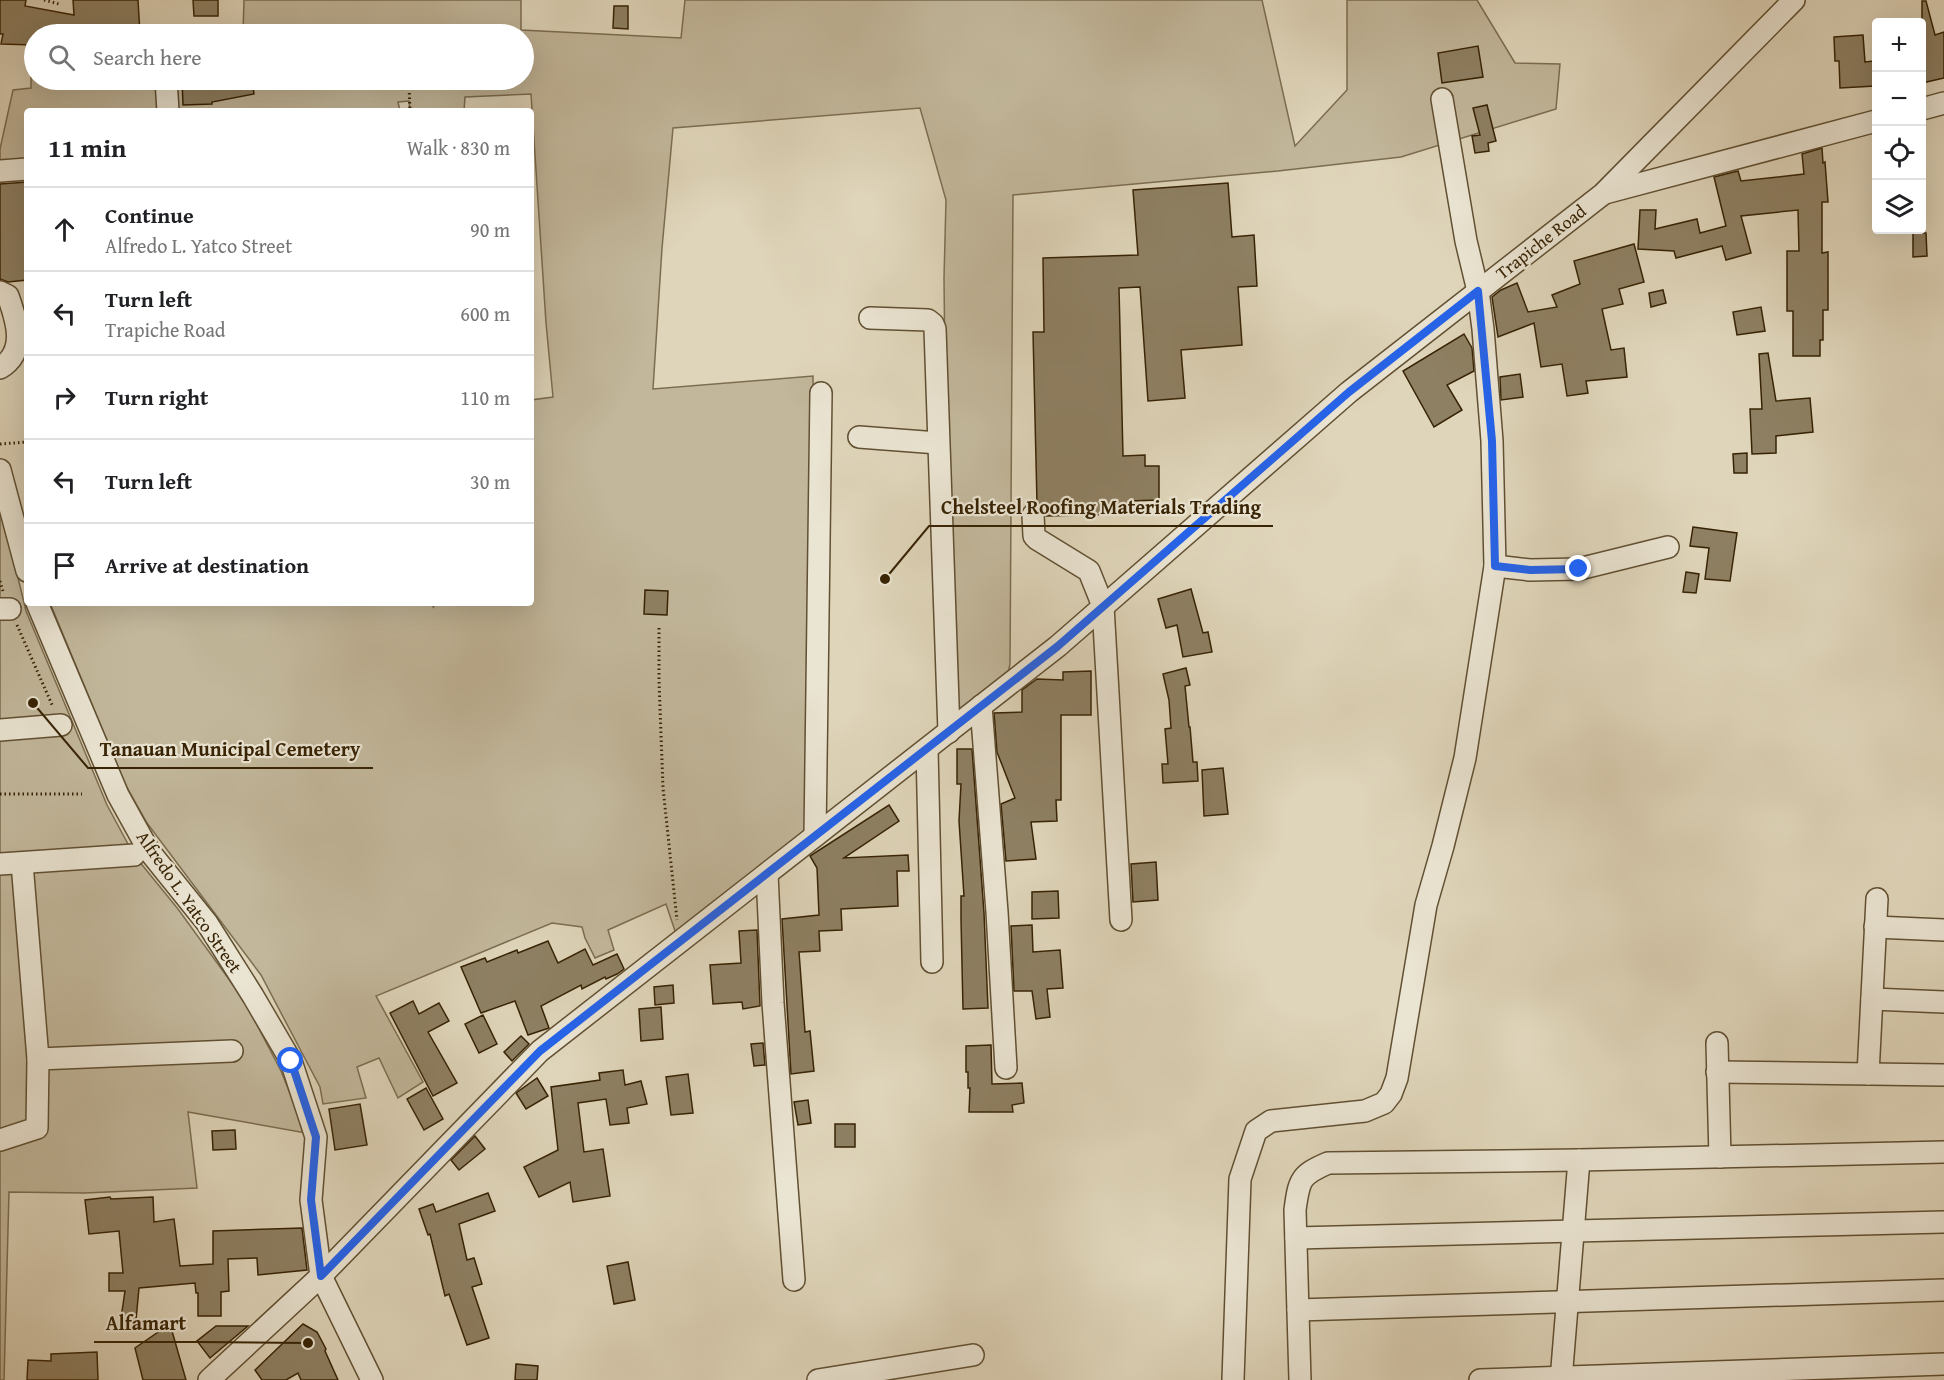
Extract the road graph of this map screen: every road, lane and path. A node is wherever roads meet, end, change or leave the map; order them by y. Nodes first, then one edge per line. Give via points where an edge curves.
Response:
1 (44, 0) edge
2 (1794, 0) edge
3 (59, 4) dead end
4 (167, 90) edge
5 (409, 90) edge
6 (1442, 99) dead end
7 (1944, 103) edge
8 (168, 108) edge
9 (410, 108) edge
10 (1926, 108) edge
11 (1872, 122) edge
12 (24, 169) edge
13 (0, 171) edge
14 (1603, 194) junction
15 (1478, 291) junction
16 (0, 292) edge
17 (870, 318) dead end
18 (0, 368) edge
19 (821, 393) dead end
20 (859, 437) dead end
21 (24, 442) edge
22 (938, 443) junction
23 (0, 444) edge
24 (0, 470) edge
25 (1033, 515) dead end
26 (1668, 547) dead end
27 (24, 560) edge
28 (1495, 566) junction
29 (0, 581) edge
30 (38, 606) edge
31 (1104, 606) junction
32 (5, 609) edge
33 (659, 628) dead end
34 (981, 706) junction
35 (62, 725) joint
36 (0, 730) edge
37 (949, 732) junction
38 (927, 749) junction
39 (0, 794) edge
40 (82, 794) dead end
41 (815, 836) junction
42 (134, 855) dead end
43 (22, 863) junction
44 (0, 864) edge
45 (767, 874) junction
46 (1877, 898) dead end
47 (1121, 920) dead end
48 (1875, 927) junction
49 (1944, 930) edge
50 (680, 942) junction
51 (932, 962) dead end
52 (1872, 999) junction
53 (1944, 1002) edge
54 (1717, 1043) dead end
55 (231, 1051) dead end
56 (38, 1059) junction
57 (1006, 1068) dead end
58 (1717, 1072) junction
59 (1868, 1074) junction
60 (1944, 1076) edge
61 (0, 1140) edge
62 (1944, 1152) edge
63 (1720, 1157) junction
64 (1579, 1160) junction
65 (1944, 1222) edge
66 (1573, 1231) junction
67 (1296, 1238) junction
68 (321, 1276) junction
69 (794, 1280) dead end
70 (1944, 1290) edge
71 (1567, 1302) junction
72 (1298, 1310) junction
73 (973, 1355) dead end
74 (1944, 1364) edge
75 (1561, 1379) edge
76 (209, 1380) edge
77 (372, 1380) edge
78 (818, 1380) edge
79 (1233, 1380) edge
80 (1300, 1380) edge
81 (1480, 1380) edge

1 - 3 path
2 - 14 street, Trapiche Road
4 - 8 street
5 - 9 path
6 - 15 street
7 - 10 street
11 - 14 street
12 - 13 street
14 - 15 street, Trapiche Road
15 - 28 street via 1492,441
15 - 31 street, Trapiche Road via 1349,392
16 - 18 street via 8,296 12,306 17,350
17 - 22 street via 928,320 933,324
19 - 41 street
20 - 22 street
21 - 23 path
22 - 37 street
24 - 27 street
25 - 31 street via 1034,536 1089,571
26 - 28 street via 1579,569
28 - 79 street via 1465,758 1426,905 1397,1078 1384,1103 1365,1111 1271,1121 1256,1131 1240,1179
29 - 32 path
30 - 68 street, Alfredo L. Yatco Street via 118,795 149,851 207,923 291,1061 316,1137 311,1200
31 - 34 street, Trapiche Road
31 - 47 street
32 - 35 path
33 - 50 path via 663,788
34 - 37 street, Trapiche Road
34 - 57 street
35 - 36 street
37 - 38 street, Trapiche Road
38 - 41 street, Trapiche Road
38 - 51 street
39 - 40 path
41 - 45 street, Trapiche Road
42 - 43 street
43 - 44 street
43 - 56 street
45 - 50 street, Trapiche Road
45 - 69 street
46 - 48 street
48 - 49 street
48 - 52 street
50 - 68 street, Trapiche Road via 540,1051
52 - 53 street
52 - 59 street
54 - 58 street
55 - 56 street
56 - 61 street via 37,1128
58 - 59 street
58 - 63 street
59 - 60 street
62 - 63 street
63 - 64 street
64 - 66 street
64 - 67 street via 1328,1163 1307,1172 1298,1188
65 - 66 street
66 - 67 street
66 - 71 street
67 - 72 street
68 - 76 street, Trapiche Road
68 - 77 street, Alfredo L. Yatco Street
70 - 71 street
71 - 72 street
71 - 75 street
72 - 80 street
73 - 78 street
74 - 75 street
75 - 81 street

